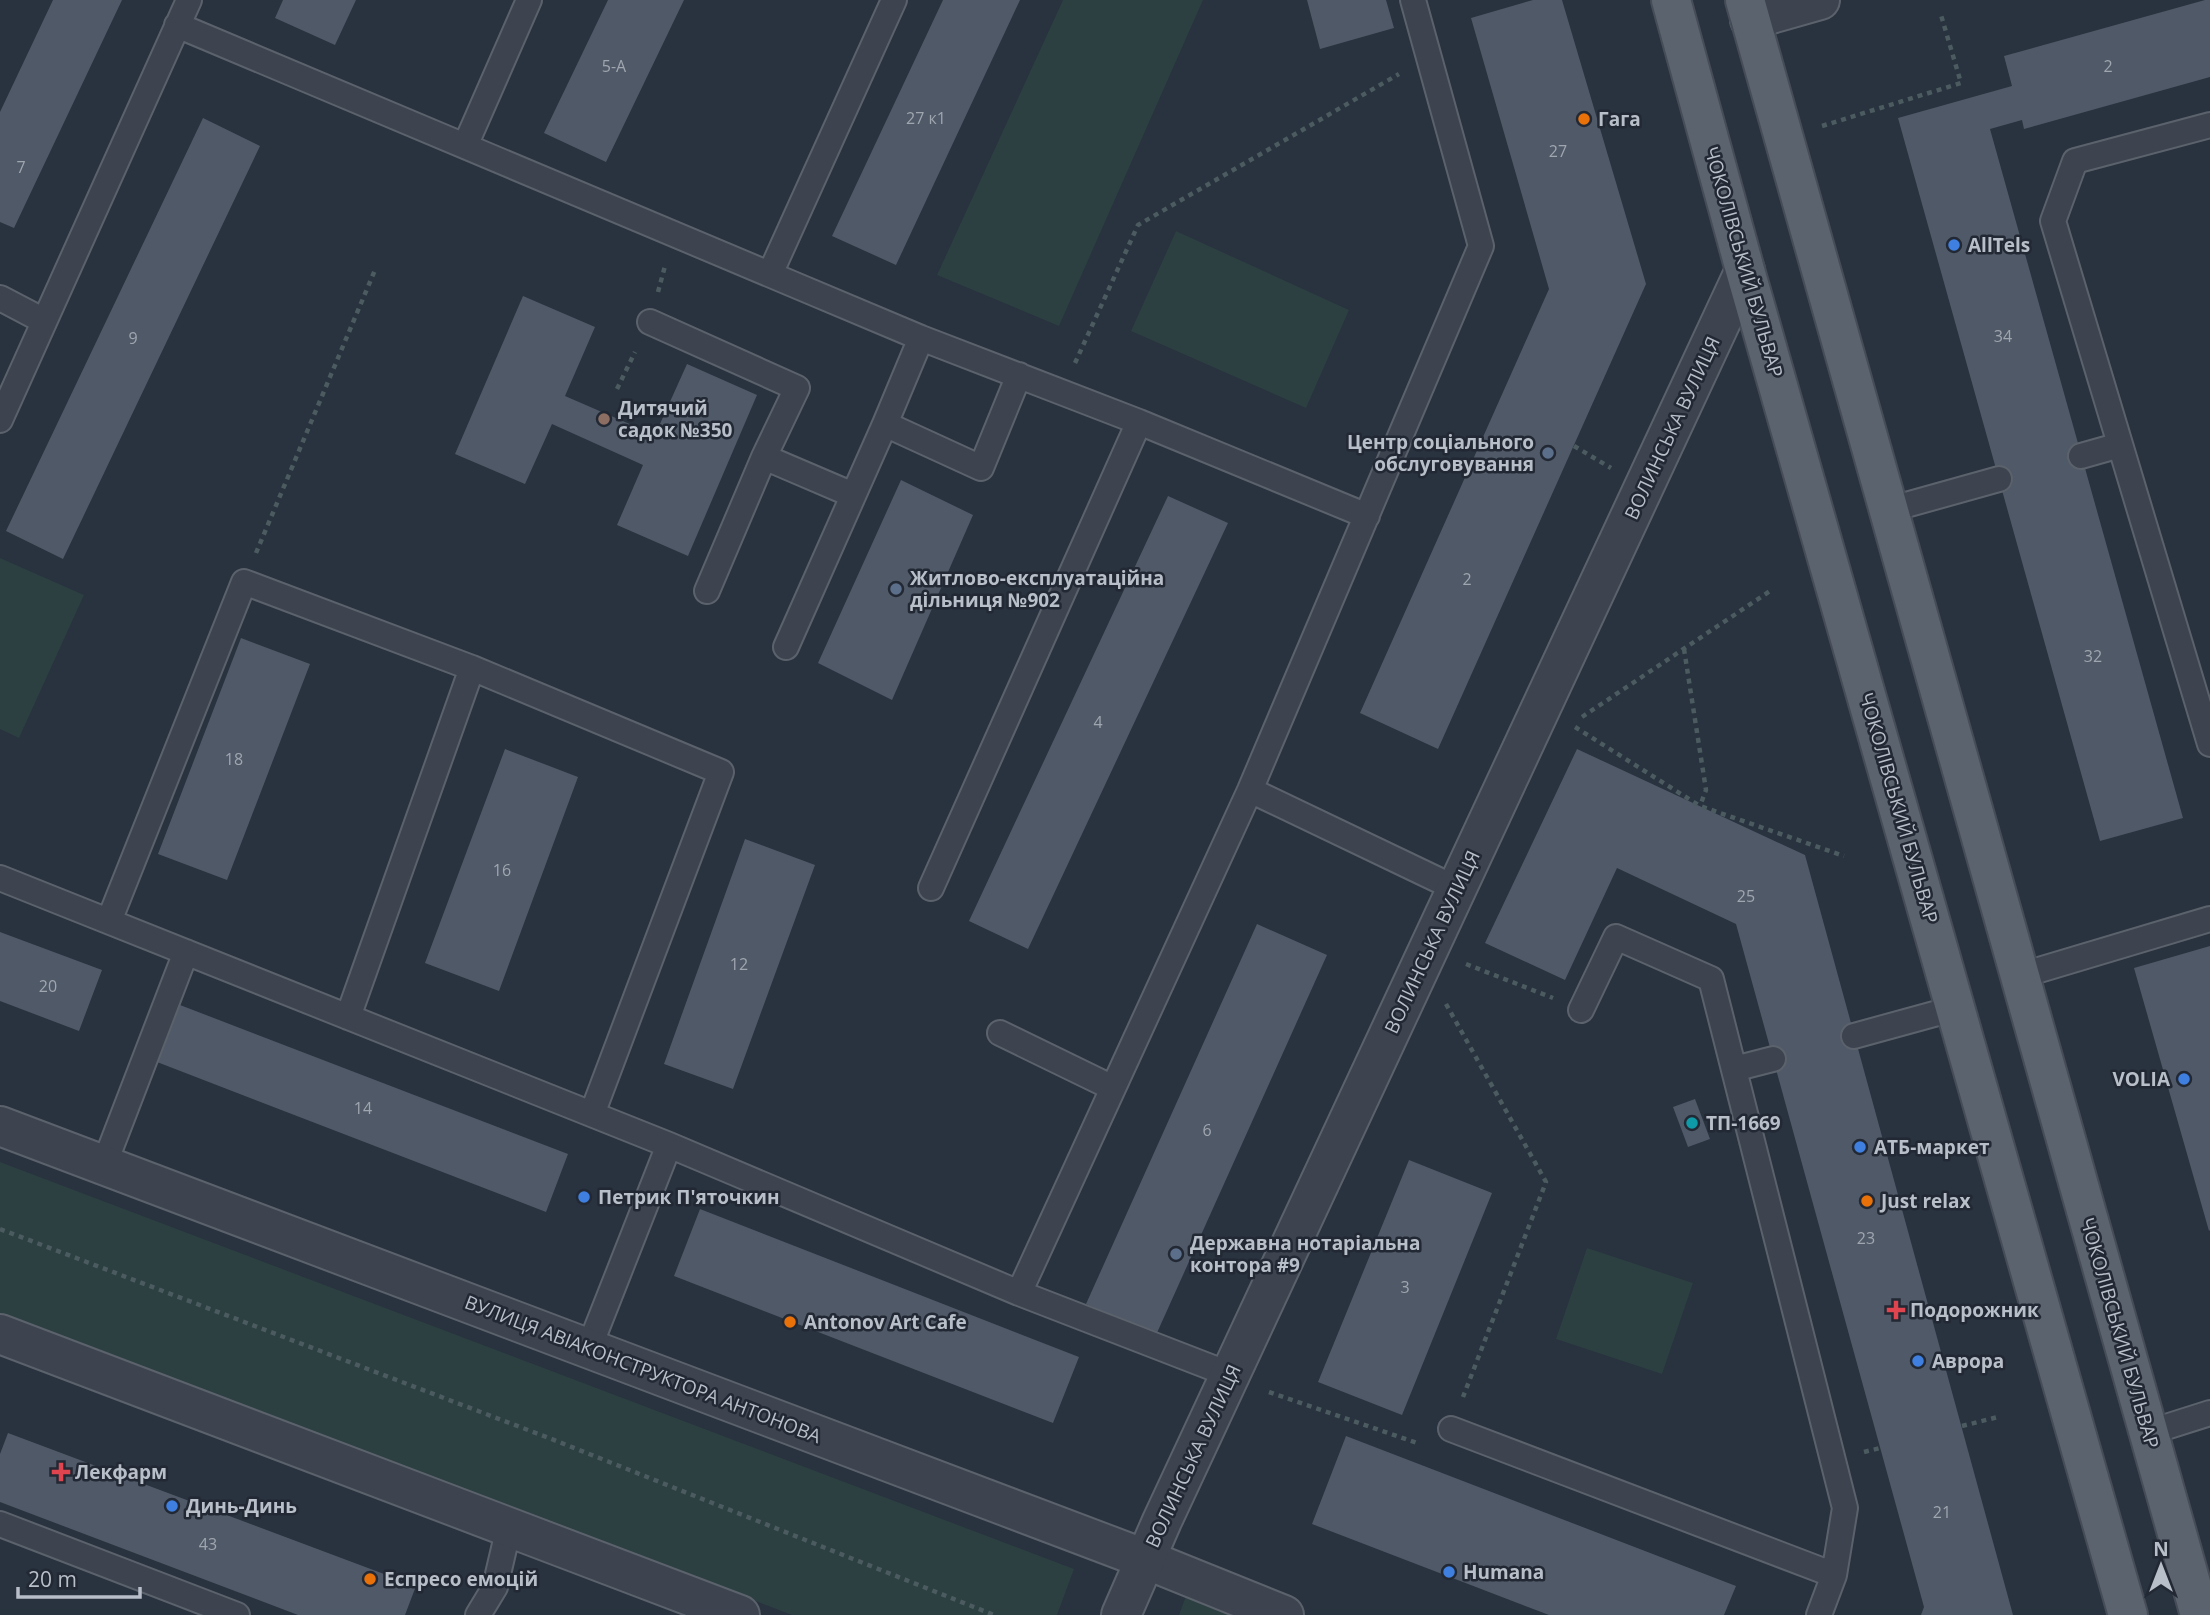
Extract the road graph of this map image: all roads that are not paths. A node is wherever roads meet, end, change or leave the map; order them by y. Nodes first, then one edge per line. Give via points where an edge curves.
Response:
1 (189, 0) edge
2 (530, 0) edge
3 (894, 0) edge
4 (1413, 0) edge
5 (1671, 0) edge
6 (1820, 0) edge
7 (1748, 10) edge
8 (177, 25) junction
9 (2210, 125) edge
10 (465, 146) junction
11 (1745, 270) junction
12 (770, 274) junction
13 (0, 298) edge
14 (44, 321) junction
15 (650, 322) dead end
16 (921, 338) junction
17 (1019, 375) junction
18 (0, 420) edge
19 (1139, 422) junction
20 (885, 424) junction
21 (2120, 445) junction
22 (2081, 456) dead end
23 (764, 457) junction
24 (1999, 479) dead end
25 (853, 495) junction
26 (1888, 510) junction
27 (1367, 516) junction
28 (707, 591) dead end
29 (786, 646) dead end
30 (472, 668) junction
31 (2210, 744) edge
32 (1250, 790) junction
33 (0, 878) edge
34 (931, 888) dead end
35 (1457, 889) junction
36 (2210, 919) edge
37 (109, 921) junction
38 (186, 952) junction
39 (2020, 976) junction
40 (1956, 1008) junction
41 (1581, 1010) road end
42 (348, 1017) junction
43 (1000, 1033) dead end
44 (1854, 1036) dead end
45 (1773, 1059) dead end
46 (1734, 1069) junction
47 (1113, 1088) junction
48 (592, 1114) junction
49 (0, 1126) edge
50 (669, 1145) junction
51 (104, 1165) junction
52 (1019, 1293) junction
53 (0, 1334) edge
54 (589, 1348) junction
55 (1231, 1375) junction
56 (2210, 1413) edge
57 (1451, 1429) road end
58 (2147, 1433) junction
59 (0, 1524) edge
60 (509, 1527) junction
61 (1145, 1559) junction
62 (1834, 1575) junction
63 (237, 1615) edge
64 (478, 1615) edge
65 (740, 1615) edge
66 (1121, 1615) edge
67 (1284, 1615) edge
68 (1819, 1615) edge
69 (2128, 1615) edge
70 (2200, 1615) edge

1 - 8 lane
2 - 10 lane
3 - 12 lane
4 - 27 lane via 1481,246
5 - 11 main road, ЧОКОЛІВСЬКИЙ БУЛЬВАР
6 - 7 street
7 - 26 main road, ЧОКОЛІВСЬКИЙ БУЛЬВАР
8 - 10 lane
8 - 14 lane
9 - 21 lane via 2075,161 2053,221
10 - 12 lane
11 - 35 street, ВОЛИНСЬКА ВУЛИЦЯ
11 - 40 main road, ЧОКОЛІВСЬКИЙ БУЛЬВАР
12 - 16 lane
13 - 14 lane
14 - 18 lane
15 - 23 lane via 797,388
16 - 17 lane
16 - 20 lane
17 - 19 lane
17 - 20 lane via 981,468
19 - 27 lane
19 - 34 lane
20 - 25 lane
21 - 22 lane
21 - 31 lane
23 - 25 lane
23 - 28 lane
24 - 26 lane
25 - 29 lane
26 - 39 main road, ЧОКОЛІВСЬКИЙ БУЛЬВАР
27 - 32 lane
30 - 37 lane via 244,582
30 - 42 lane
30 - 48 lane via 721,772
32 - 35 lane
32 - 47 lane
33 - 37 lane
35 - 55 street, ВОЛИНСЬКА ВУЛИЦЯ
36 - 39 lane
37 - 38 lane
38 - 42 lane
38 - 51 lane
39 - 58 main road, ЧОКОЛІВСЬКИЙ БУЛЬВАР
40 - 44 lane
40 - 69 main road, ЧОКОЛІВСЬКИЙ БУЛЬВАР
41 - 46 lane via 1616,937 1711,979
42 - 48 lane
43 - 47 lane
45 - 46 lane
46 - 62 lane via 1845,1508
47 - 52 lane
48 - 50 lane
49 - 51 street, ВУЛИЦЯ АВІАКОНСТРУКТОРА АНТОНОВА
50 - 52 lane
50 - 54 lane
51 - 54 street, ВУЛИЦЯ АВІАКОНСТРУКТОРА АНТОНОВА
52 - 55 lane
53 - 60 street
54 - 61 street, ВУЛИЦЯ АВІАКОНСТРУКТОРА АНТОНОВА
55 - 61 street, ВОЛИНСЬКА ВУЛИЦЯ
56 - 58 lane
57 - 62 lane
58 - 70 main road, ЧОКОЛІВСЬКИЙ БУЛЬВАР
59 - 63 lane
60 - 64 lane via 495,1587
60 - 65 street
61 - 66 street, ВОЛИНСЬКА ВУЛИЦЯ
61 - 67 street, ВУЛИЦЯ АВІАКОНСТРУКТОРА АНТОНОВА
62 - 68 lane

